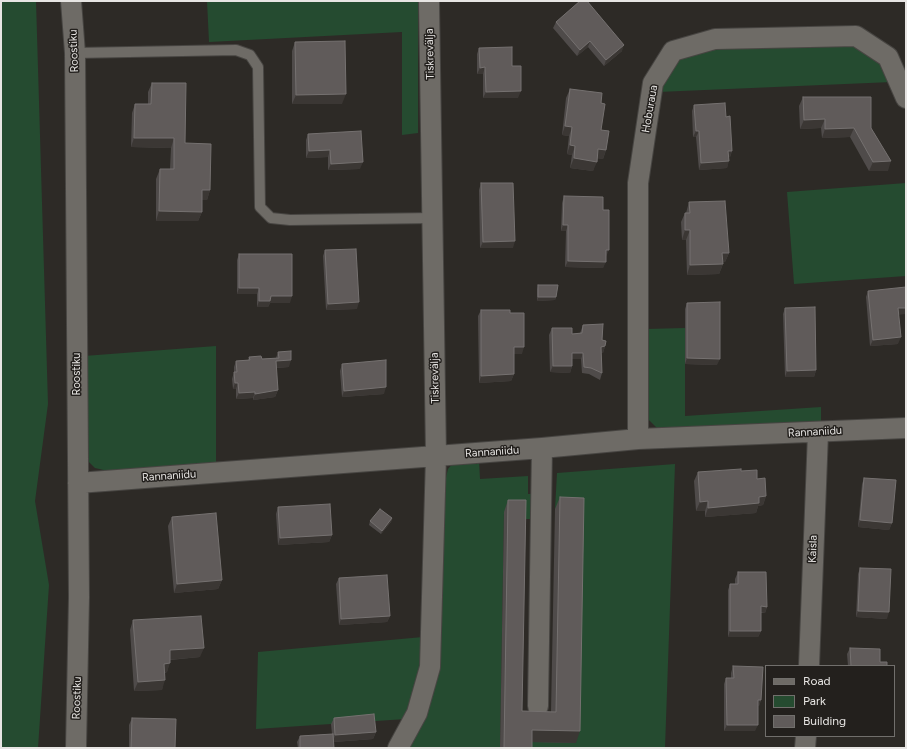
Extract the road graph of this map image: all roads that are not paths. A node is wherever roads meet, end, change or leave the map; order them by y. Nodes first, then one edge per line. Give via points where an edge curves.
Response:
1 (71, 1) edge
2 (429, 1) edge
3 (75, 53) junction
4 (906, 98) edge
5 (433, 218) junction
6 (906, 428) edge
7 (818, 433) junction
8 (638, 439) junction
9 (542, 448) junction
10 (436, 456) junction
11 (78, 482) junction
12 (808, 665) edge
13 (538, 706) dead end
14 (806, 737) edge
15 (76, 748) edge
16 (398, 748) edge
17 (805, 748) edge

1 - 3 street, Roostiku
2 - 5 street, Tiskrevälja
3 - 5 lane via 236,50 250,55 258,67 260,207 271,218
3 - 11 street, Roostiku
4 - 8 street, Hoburaua via 888,56 856,36 715,39 673,51 653,83 638,183
5 - 10 street, Tiskrevälja
6 - 7 street, Rannaniidu
7 - 8 street, Rannaniidu
7 - 12 street, Kaisla
8 - 9 street, Rannaniidu
9 - 10 street, Rannaniidu
9 - 13 street
10 - 11 street, Rannaniidu
10 - 16 street, Tiskrevälja via 430,667 417,713
11 - 15 street, Roostiku via 80,597
14 - 17 street

